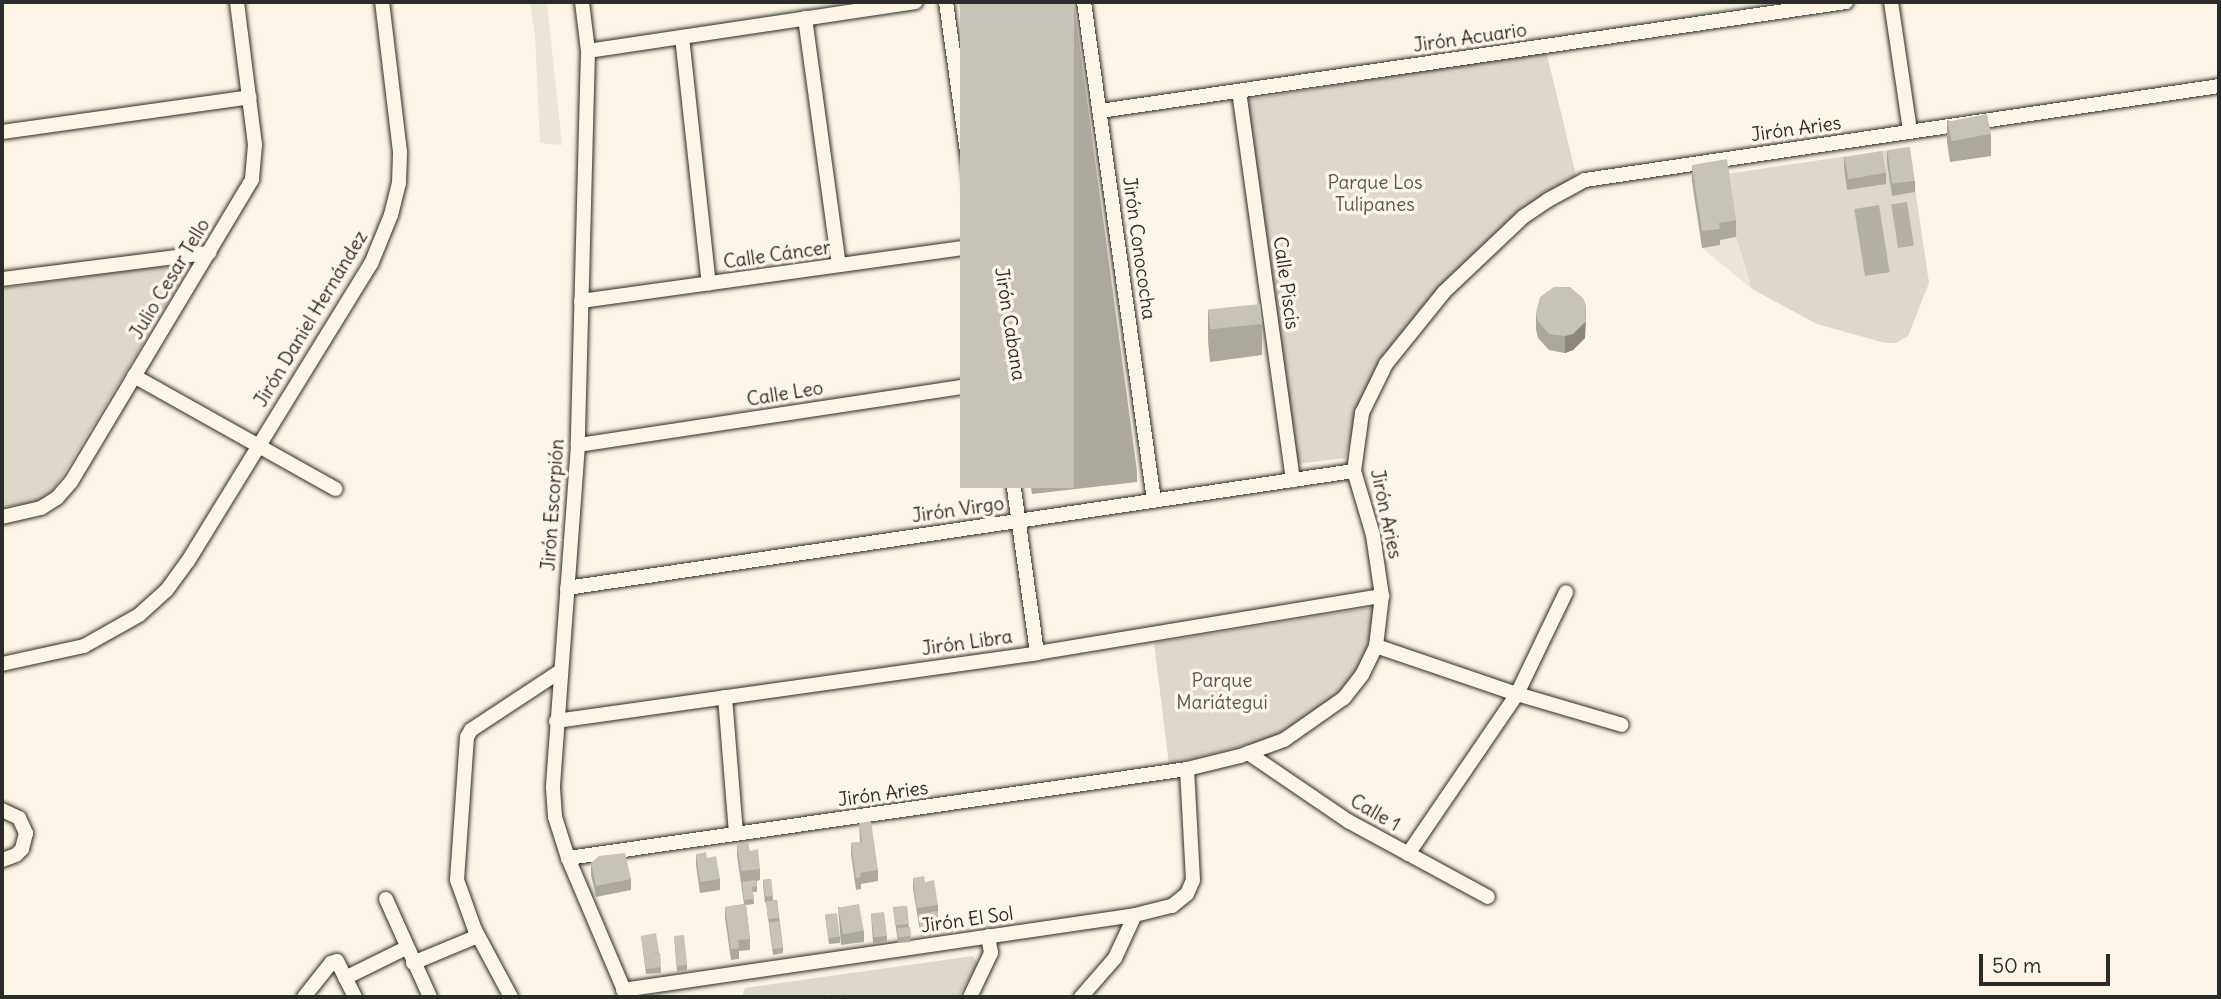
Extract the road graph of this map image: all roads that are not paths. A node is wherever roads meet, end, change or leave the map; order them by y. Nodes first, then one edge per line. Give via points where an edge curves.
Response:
1 (237, 2) edge
2 (382, 2) edge
3 (582, 2) edge
4 (915, 2) edge
5 (946, 2) edge
6 (1084, 2) edge
7 (1846, 2) edge
8 (1891, 2) edge
9 (805, 18) junction
10 (682, 37) junction
11 (588, 51) junction
12 (2219, 86) edge
13 (1239, 91) junction
14 (250, 97) junction
15 (1100, 111) junction
16 (1910, 131) junction
17 (2, 132) edge
18 (979, 246) junction
19 (209, 253) junction
20 (839, 265) junction
21 (2, 279) edge
22 (709, 284) junction
23 (581, 300) junction
24 (134, 376) junction
25 (999, 381) junction
26 (578, 445) junction
27 (257, 446) junction
28 (1354, 471) junction
29 (1293, 480) junction
30 (335, 489) dead end
31 (1154, 500) junction
32 (2, 517) edge
33 (1020, 521) junction
34 (567, 588) junction
35 (1566, 592) dead end
36 (1382, 597) junction
37 (1376, 646) junction
38 (1037, 653) junction
39 (2, 664) edge
40 (559, 672) junction
41 (1517, 694) junction
42 (725, 697) junction
43 (556, 721) junction
44 (1622, 725) dead end
45 (1248, 753) junction
46 (1187, 769) junction
47 (2, 810) edge
48 (736, 834) junction
49 (1408, 854) junction
50 (568, 858) junction
51 (2, 860) edge
52 (1488, 897) dead end
53 (386, 900) dead end
54 (1135, 915) junction
55 (478, 936) junction
56 (988, 936) junction
57 (406, 948) junction
58 (413, 963) junction
59 (345, 978) junction
60 (625, 993) edge
61 (304, 997) edge
62 (355, 997) edge
63 (430, 997) edge
64 (512, 997) edge
65 (970, 997) edge
66 (1081, 997) edge

1 - 14 street, Julio Cesar Tello
2 - 27 street, Jirón Daniel Hernández via 400,152 391,215 370,264
3 - 11 street, Jirón Escorpión
4 - 9 street
5 - 18 street, Jirón Cabana
6 - 15 street, Jirón Conococha
7 - 13 street, Jirón Acuario
8 - 16 street
9 - 10 street
9 - 20 street
10 - 11 street
10 - 22 street
11 - 23 street, Jirón Escorpión
12 - 16 street, Jirón Aries
13 - 15 street, Jirón Acuario
13 - 29 street, Calle Piscis
14 - 17 street
14 - 19 street, Julio Cesar Tello via 255,145 252,179
15 - 31 street, Jirón Conococha
16 - 28 street, Jirón Aries via 1585,180 1548,200 1523,217 1444,292 1386,364 1362,413
18 - 20 street, Calle Cáncer
18 - 25 street, Jirón Cabana
19 - 21 street
19 - 24 street, Julio Cesar Tello
20 - 22 street, Calle Cáncer
22 - 23 street, Calle Cáncer
23 - 26 street, Jirón Escorpión
24 - 27 street
24 - 32 street, Julio Cesar Tello via 57,498 41,508
25 - 26 street, Calle Leo
25 - 33 street, Jirón Cabana
26 - 34 street, Jirón Escorpión
27 - 30 street
27 - 39 street, Jirón Daniel Hernández via 188,561 166,591 139,615 84,646
28 - 29 street, Jirón Virgo
28 - 36 street, Jirón Aries via 1373,535
29 - 31 street, Jirón Virgo
31 - 33 street, Jirón Virgo
33 - 34 street, Jirón Virgo
33 - 38 street, Jirón Cabana
34 - 40 street, Jirón Escorpión
35 - 41 street
36 - 37 street, Jirón Aries
36 - 38 street, Jirón Libra
37 - 41 street
37 - 45 street, Jirón Aries via 1363,675 1344,698 1284,740
38 - 42 street, Jirón Libra
40 - 43 street, Jirón Escorpión
40 - 55 street via 467,737 457,875
41 - 44 street
41 - 49 street
42 - 43 street, Jirón Libra
42 - 48 street
43 - 50 street, Jirón Escorpión via 555,817
45 - 46 street, Jirón Aries
45 - 49 street, Calle 1 via 1335,813
46 - 48 street, Jirón Aries
46 - 54 street, Jirón El Sol via 1191,885 1172,906
47 - 51 street via 19,818 26,833 22,849
48 - 50 street, Jirón Aries
49 - 52 street, Calle 1
50 - 60 street, Jirón Escorpión
53 - 57 street
54 - 56 street, Jirón El Sol
54 - 66 street via 1115,958
55 - 58 street
55 - 64 street
56 - 60 street, Jirón El Sol
56 - 65 street via 991,953
57 - 58 street
57 - 59 street
58 - 63 street
59 - 61 street via 337,961 331,963
59 - 62 street

